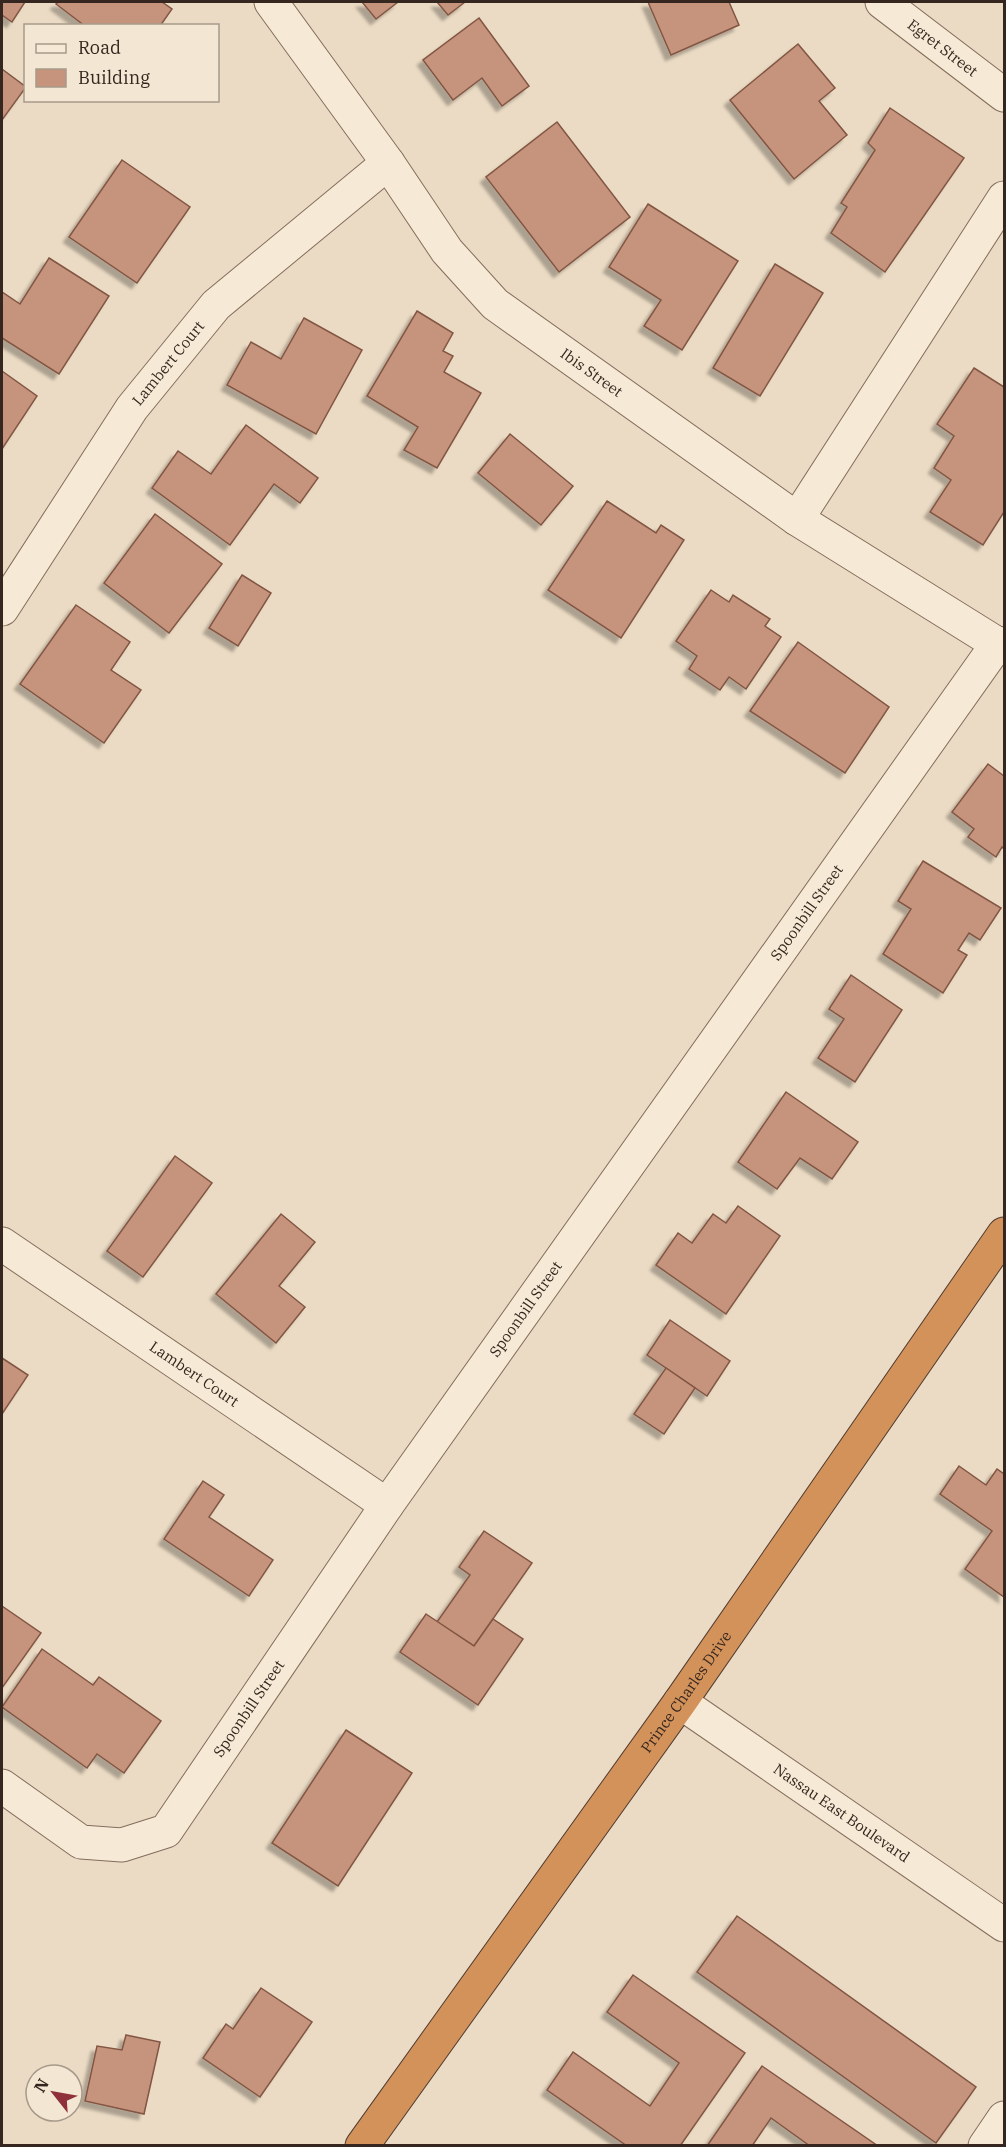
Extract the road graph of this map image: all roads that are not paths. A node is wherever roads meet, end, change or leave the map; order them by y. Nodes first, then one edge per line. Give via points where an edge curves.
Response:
1 (271, 2) edge
2 (896, 6) edge
3 (1005, 95) edge
4 (388, 163) junction
5 (1005, 198) edge
6 (797, 519) junction
7 (2, 609) edge
8 (1001, 646) edge
9 (1005, 1234) edge
10 (2, 1244) edge
11 (387, 1505) junction
12 (680, 1702) junction
13 (2, 1786) edge
14 (1005, 1925) edge
15 (1005, 2118) edge
16 (362, 2145) edge
17 (985, 2145) edge

1 - 4 street, Ibis Street
2 - 3 street, Egret Street
4 - 6 street, Ibis Street via 447,251 495,304
4 - 7 street, Lambert Court via 216,305 132,408
5 - 6 street
6 - 8 street, Ibis Street
8 - 11 street, Spoonbill Street
9 - 12 highway, Prince Charles Drive
10 - 11 street, Lambert Court
11 - 13 street, Spoonbill Street via 166,1831 122,1845 81,1842
12 - 14 street, Nassau East Boulevard
12 - 16 highway, Prince Charles Drive
15 - 17 street

